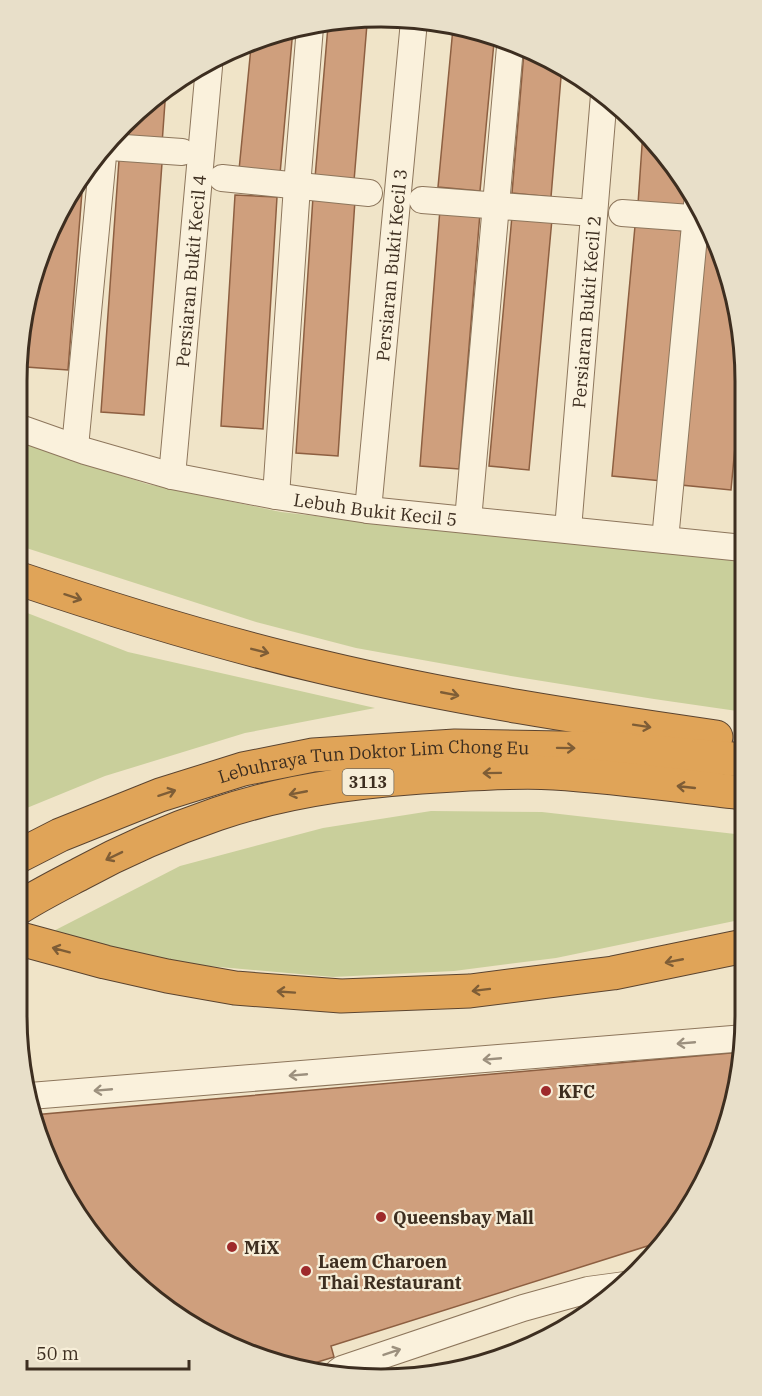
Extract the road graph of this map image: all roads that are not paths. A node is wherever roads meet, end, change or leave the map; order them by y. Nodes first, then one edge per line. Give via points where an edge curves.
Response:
1 (413, 29) edge
2 (309, 35) edge
3 (510, 52) edge
4 (209, 72) edge
5 (603, 105) edge
6 (116, 147) edge
7 (182, 152) dead end
8 (102, 162) edge
9 (222, 178) dead end
10 (297, 186) junction
11 (369, 193) dead end
12 (422, 200) dead end
13 (495, 206) junction
14 (580, 212) dead end
15 (622, 213) dead end
16 (693, 214) edge
17 (698, 224) edge
18 (27, 430) edge
19 (75, 447) junction
20 (172, 476) junction
21 (276, 496) junction
22 (368, 510) junction
23 (468, 520) junction
24 (568, 529) junction
25 (665, 540) junction
26 (735, 547) edge
27 (27, 581) edge
28 (735, 740) edge
29 (735, 759) edge
30 (735, 792) edge
31 (27, 852) edge
32 (27, 903) edge
33 (27, 941) edge
34 (735, 952) edge
35 (734, 1039) edge
36 (36, 1095) edge
37 (607, 1287) edge
38 (348, 1367) edge

1 - 22 street, Persiaran Bukit Kecil 3
2 - 10 street
3 - 13 street
4 - 20 street, Persiaran Bukit Kecil 4
5 - 24 street, Persiaran Bukit Kecil 2
6 - 7 street
8 - 19 street
9 - 10 street
10 - 11 street
10 - 21 street
12 - 13 street
13 - 14 street
13 - 23 street
15 - 16 street
17 - 25 street
18 - 19 street, Lebuh Bukit Kecil 5
19 - 20 street, Lebuh Bukit Kecil 5
20 - 21 street, Lebuh Bukit Kecil 5
21 - 22 street, Lebuh Bukit Kecil 5
22 - 23 street, Lebuh Bukit Kecil 5
23 - 24 street, Lebuh Bukit Kecil 5
24 - 25 street, Lebuh Bukit Kecil 5
25 - 26 street, Lebuh Bukit Kecil 5
27 -> 28 highway via 206,638 323,668 524,708
31 -> 29 highway, Lebuhraya Tun Doktor Lim Chong Eu / 3113 via 160,795 243,770 313,755 455,746 617,749
30 -> 32 highway, Lebuhraya Tun Doktor Lim Chong Eu / 3113 via 552,773 488,773 353,783 275,798 164,833
34 -> 33 highway via 613,973 470,991 341,996 235,988 105,962
35 -> 36 street
38 -> 37 street via 524,1308

